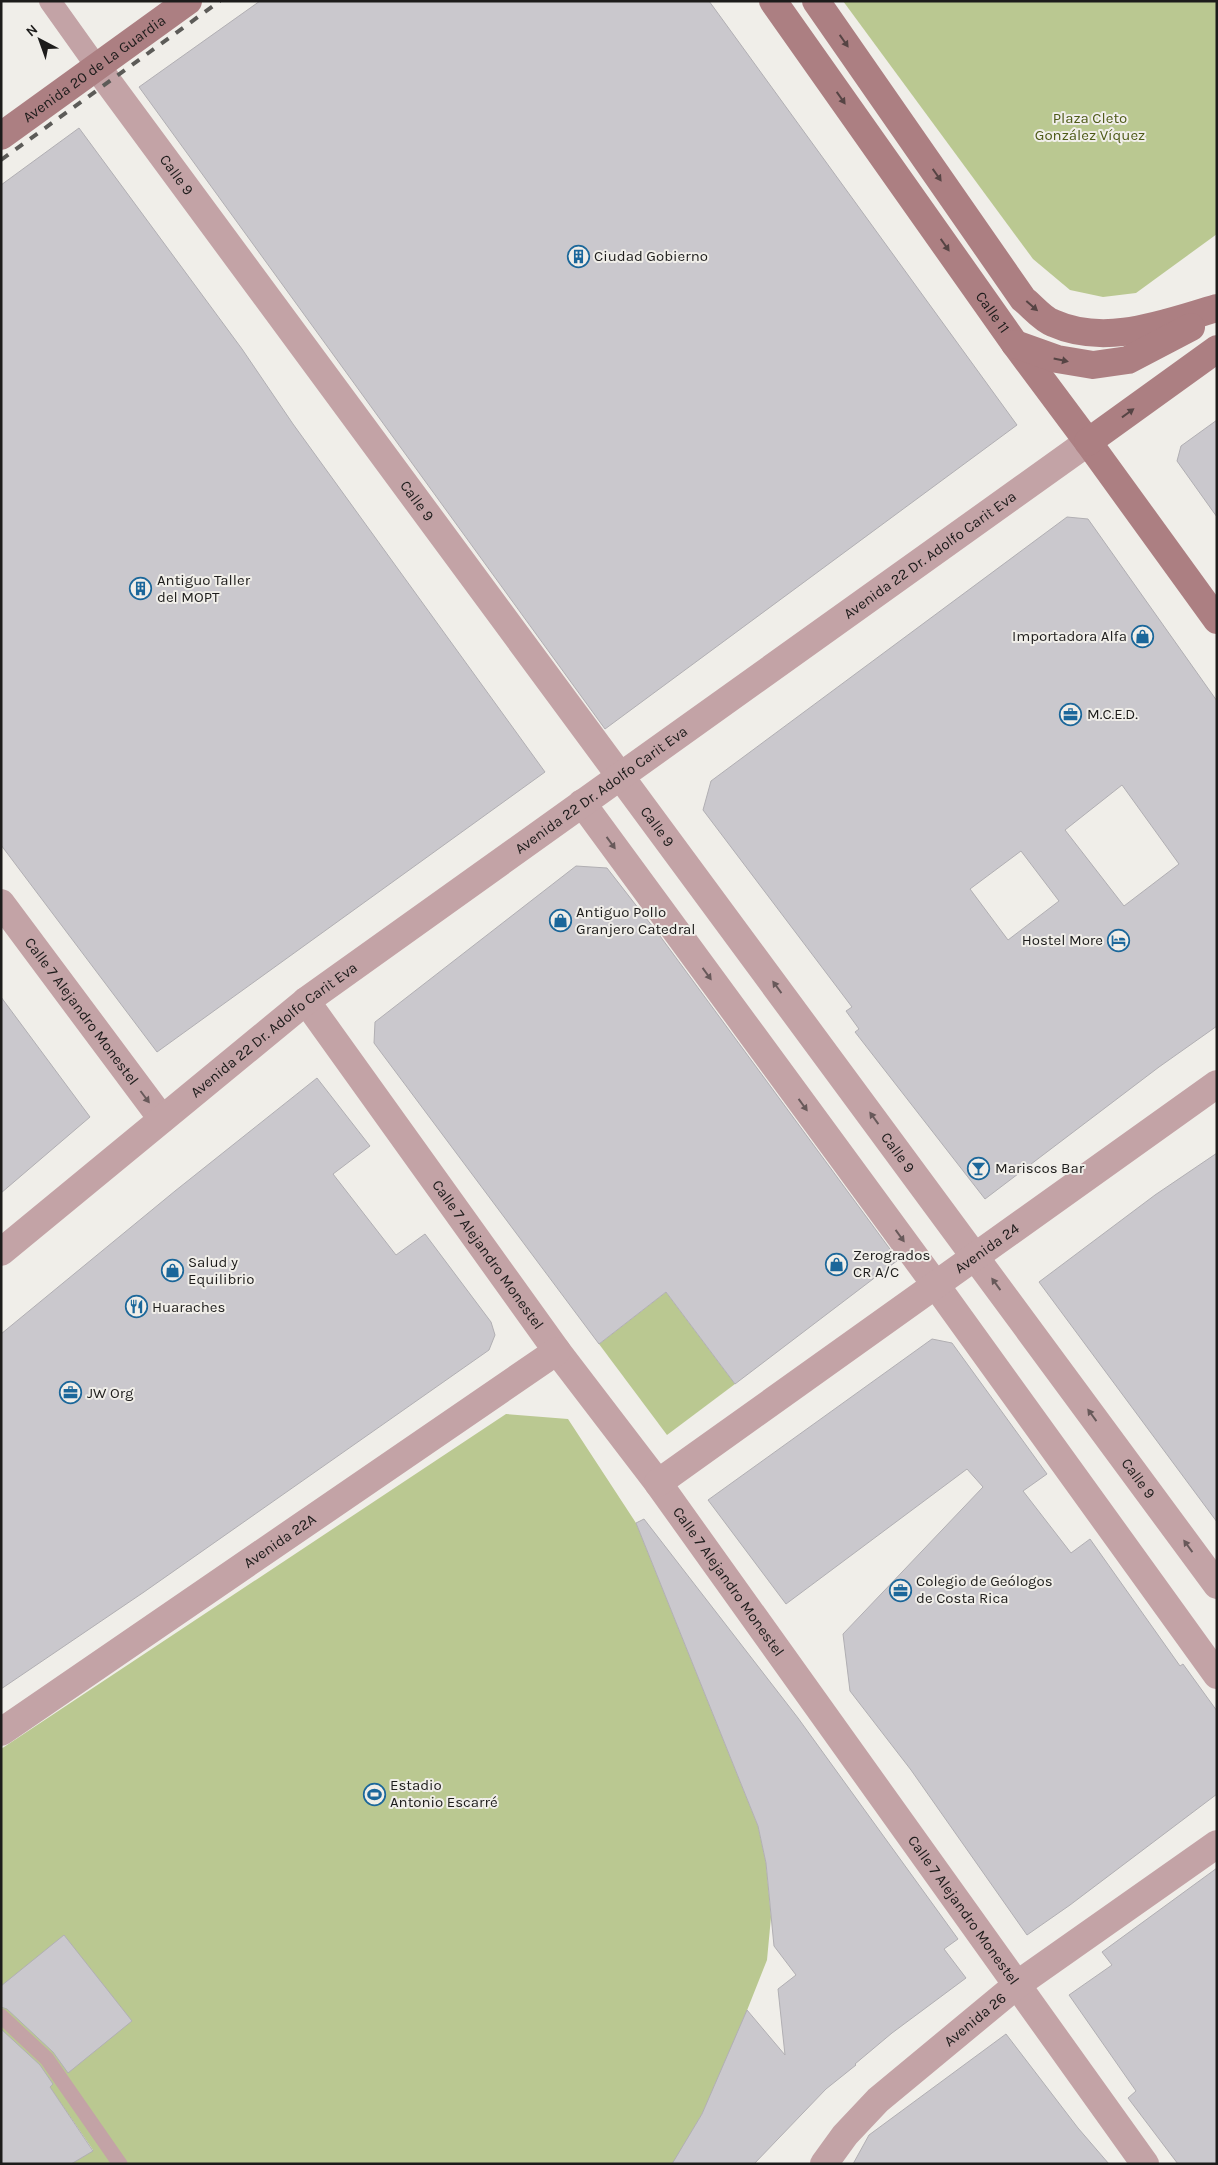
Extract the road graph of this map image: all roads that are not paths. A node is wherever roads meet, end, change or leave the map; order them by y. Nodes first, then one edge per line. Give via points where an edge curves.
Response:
1 (50, 1) edge
2 (188, 1) edge
3 (773, 1) edge
4 (816, 1) edge
5 (97, 66) junction
6 (1, 136) edge
7 (1217, 308) edge
8 (1217, 313) edge
9 (1015, 344) junction
10 (1217, 349) edge
11 (1088, 442) junction
12 (1217, 620) edge
13 (621, 775) junction
14 (582, 803) junction
15 (1, 904) edge
16 (306, 1001) junction
17 (1217, 1084) edge
18 (162, 1119) junction
19 (1, 1252) edge
20 (975, 1255) junction
21 (935, 1284) junction
22 (557, 1351) junction
23 (658, 1483) junction
24 (1217, 1585) edge
25 (1217, 1675) edge
26 (1, 1732) edge
27 (1217, 1844) edge
28 (1018, 1984) junction
29 (1, 2016) edge
30 (120, 2164) edge
31 (824, 2164) edge
32 (1146, 2164) edge

1 - 5 street
2 - 5 main road, Avenida 20 de La Guardia
3 -> 9 main road, Calle 11
4 -> 7 main road via 1023,299 1051,323 1088,334 1132,331
5 - 6 main road, Avenida 20 de La Guardia
5 - 13 street, Calle 9
9 -> 8 main road via 1057,359 1093,365 1128,360
9 - 11 main road, Calle 11
11 -> 10 main road, Avenida 22 Dr. Adolfo Carit Eva
11 - 12 main road, Calle 11
11 - 13 street, Avenida 22 Dr. Adolfo Carit Eva
13 - 14 street, Avenida 22 Dr. Adolfo Carit Eva
20 -> 13 street, Calle 9
14 - 16 street, Avenida 22 Dr. Adolfo Carit Eva
14 -> 21 street
15 -> 18 street, Calle 7 Alejandro Monestel
16 - 18 street, Avenida 22 Dr. Adolfo Carit Eva
16 - 22 street, Calle 7 Alejandro Monestel
17 - 20 street, Avenida 24
18 - 19 street, Avenida 22 Dr. Adolfo Carit Eva
20 - 21 street, Avenida 24
24 -> 20 street, Calle 9
21 - 23 street, Avenida 24
21 - 25 street
22 - 23 street, Calle 7 Alejandro Monestel
22 - 26 street, Avenida 22A
23 - 28 street, Calle 7 Alejandro Monestel
27 - 28 street, Avenida 26
28 - 31 street, Avenida 26 via 878,2100 845,2135
28 - 32 street, Calle 7 Alejandro Monestel
29 - 30 lane via 47,2059

